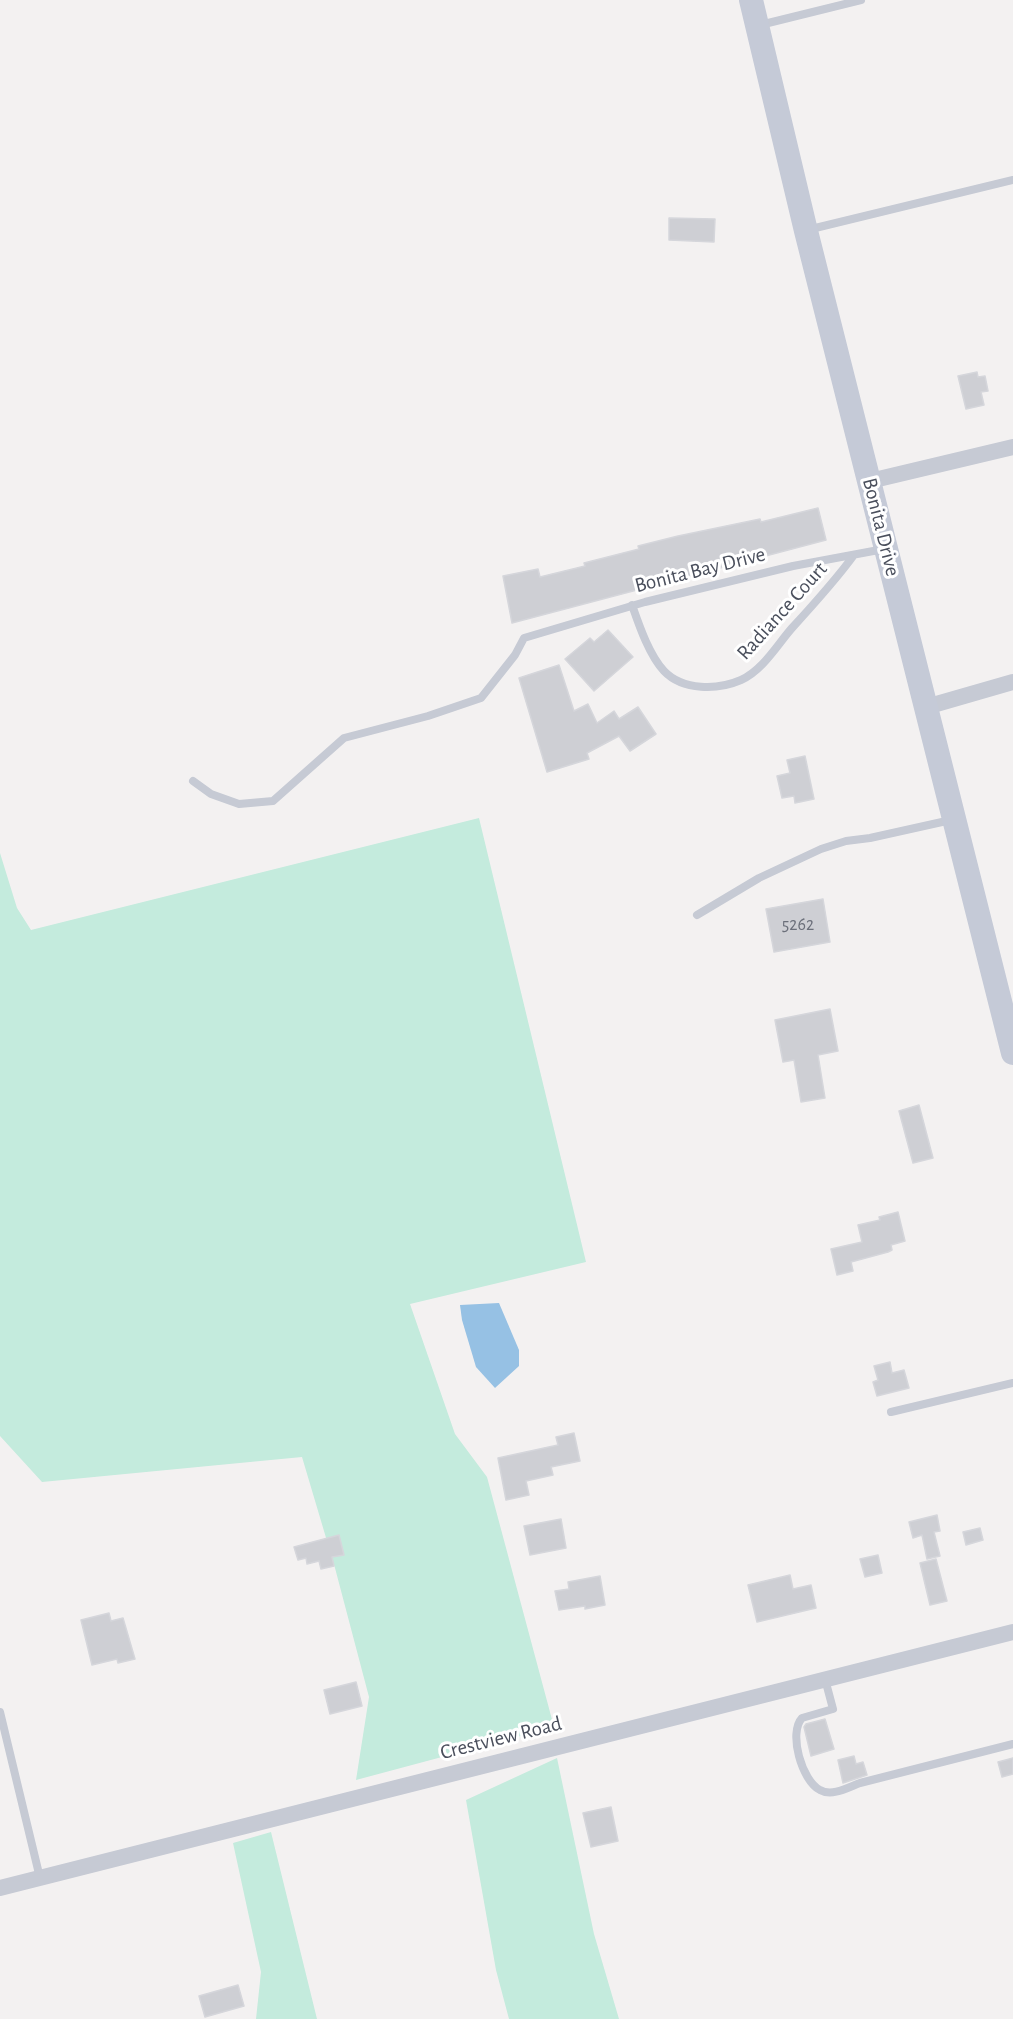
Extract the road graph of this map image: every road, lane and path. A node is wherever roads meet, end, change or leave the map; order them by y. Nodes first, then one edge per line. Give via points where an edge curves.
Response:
1 (751, 0) edge
2 (861, 0) edge
3 (757, 26) junction
4 (1013, 180) edge
5 (806, 231) junction
6 (1013, 447) edge
7 (870, 481) junction
8 (887, 548) junction
9 (854, 555) junction
10 (632, 605) junction
11 (1013, 682) edge
12 (926, 707) junction
13 (192, 781) dead end
14 (954, 819) junction
15 (697, 915) dead end
16 (1013, 1053) edge
17 (1013, 1383) edge
18 (891, 1412) dead end
19 (1013, 1632) edge
20 (825, 1679) junction
21 (0, 1712) edge
22 (1013, 1743) edge
23 (40, 1878) junction
24 (0, 1888) edge

1 - 3 street, Bonita Drive
2 - 3 lane
3 - 5 street, Bonita Drive
4 - 5 lane
5 - 7 street, Bonita Drive
6 - 7 street
7 - 8 street, Bonita Drive
8 - 9 lane, Bonita Bay Drive
8 - 12 street, Bonita Drive
9 - 10 lane, Bonita Bay Drive
9 - 10 lane, Radiance Court via 759,667 742,680 707,688 685,684 665,672
10 - 13 lane, Bonita Bay Drive via 524,638 481,698 344,738 273,801 239,804 211,794
11 - 12 street
12 - 14 street, Bonita Drive
14 - 15 lane via 821,849 759,878
14 - 16 street, Bonita Drive
17 - 18 lane
19 - 20 street, Crestview Road
20 - 22 lane via 833,1709 802,1718 797,1727 801,1764 818,1790 837,1791
20 - 23 street, Crestview Road
21 - 23 lane
23 - 24 street, Crestview Road

